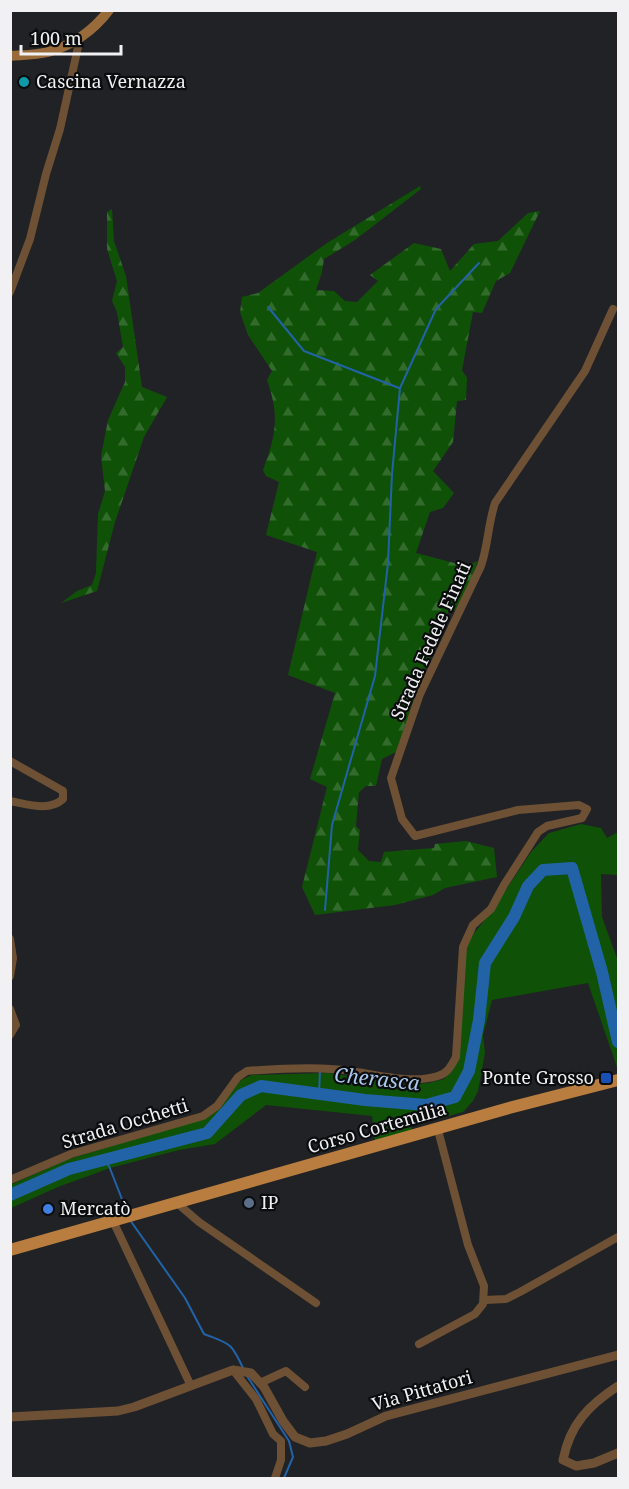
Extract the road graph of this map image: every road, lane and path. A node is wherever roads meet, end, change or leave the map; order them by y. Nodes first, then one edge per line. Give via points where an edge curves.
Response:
1 (109, 10) edge
2 (80, 38) junction
3 (10, 56) edge
4 (10, 292) edge
5 (613, 309) dead end
6 (10, 761) edge
7 (10, 801) edge
8 (586, 809) joint
9 (10, 939) edge
10 (10, 976) edge
11 (10, 1009) edge
12 (10, 1035) edge
13 (618, 1080) edge
14 (438, 1130) junction
15 (10, 1180) edge
16 (177, 1203) junction
17 (129, 1217) junction
18 (618, 1237) edge
19 (10, 1250) edge
20 (485, 1300) junction
21 (316, 1303) dead end
22 (419, 1344) dead end
23 (618, 1355) edge
24 (241, 1371) junction
25 (260, 1383) junction
26 (191, 1386) junction
27 (618, 1386) edge
28 (305, 1387) dead end
29 (10, 1418) edge
30 (618, 1453) edge
31 (275, 1479) edge

1 - 2 main road
2 - 3 main road via 48,52
2 - 4 street via 30,239
5 - 8 street, Strada Fedele Finati via 585,371 495,503 481,566 420,694 391,778 402,819 415,836 518,810 579,805
6 - 7 street via 63,791 63,799 45,806
8 - 15 street, Strada Occhetti via 582,818 538,832 491,909 472,925 463,947 456,1057 448,1071 428,1078 330,1068 247,1071 217,1106 203,1116 71,1154
9 - 10 street
11 - 12 street via 16,1025
13 - 14 main road, Corso Cortemilia
14 - 16 main road, Corso Cortemilia
14 - 20 street via 468,1245 483,1279
16 - 17 main road, Corso Cortemilia
16 - 21 street
17 - 19 main road, Corso Cortemilia
17 - 26 street
18 - 20 street via 506,1299
20 - 22 street via 475,1314
23 - 25 street, Via Pittatori via 386,1416 326,1442 310,1443 295,1437
24 - 25 street, Via Pittatori
24 - 26 street
24 - 31 street via 273,1434 281,1441
25 - 28 street via 286,1371
26 - 29 street via 118,1411
27 - 30 street via 596,1400 578,1421 566,1442 563,1460 576,1466

